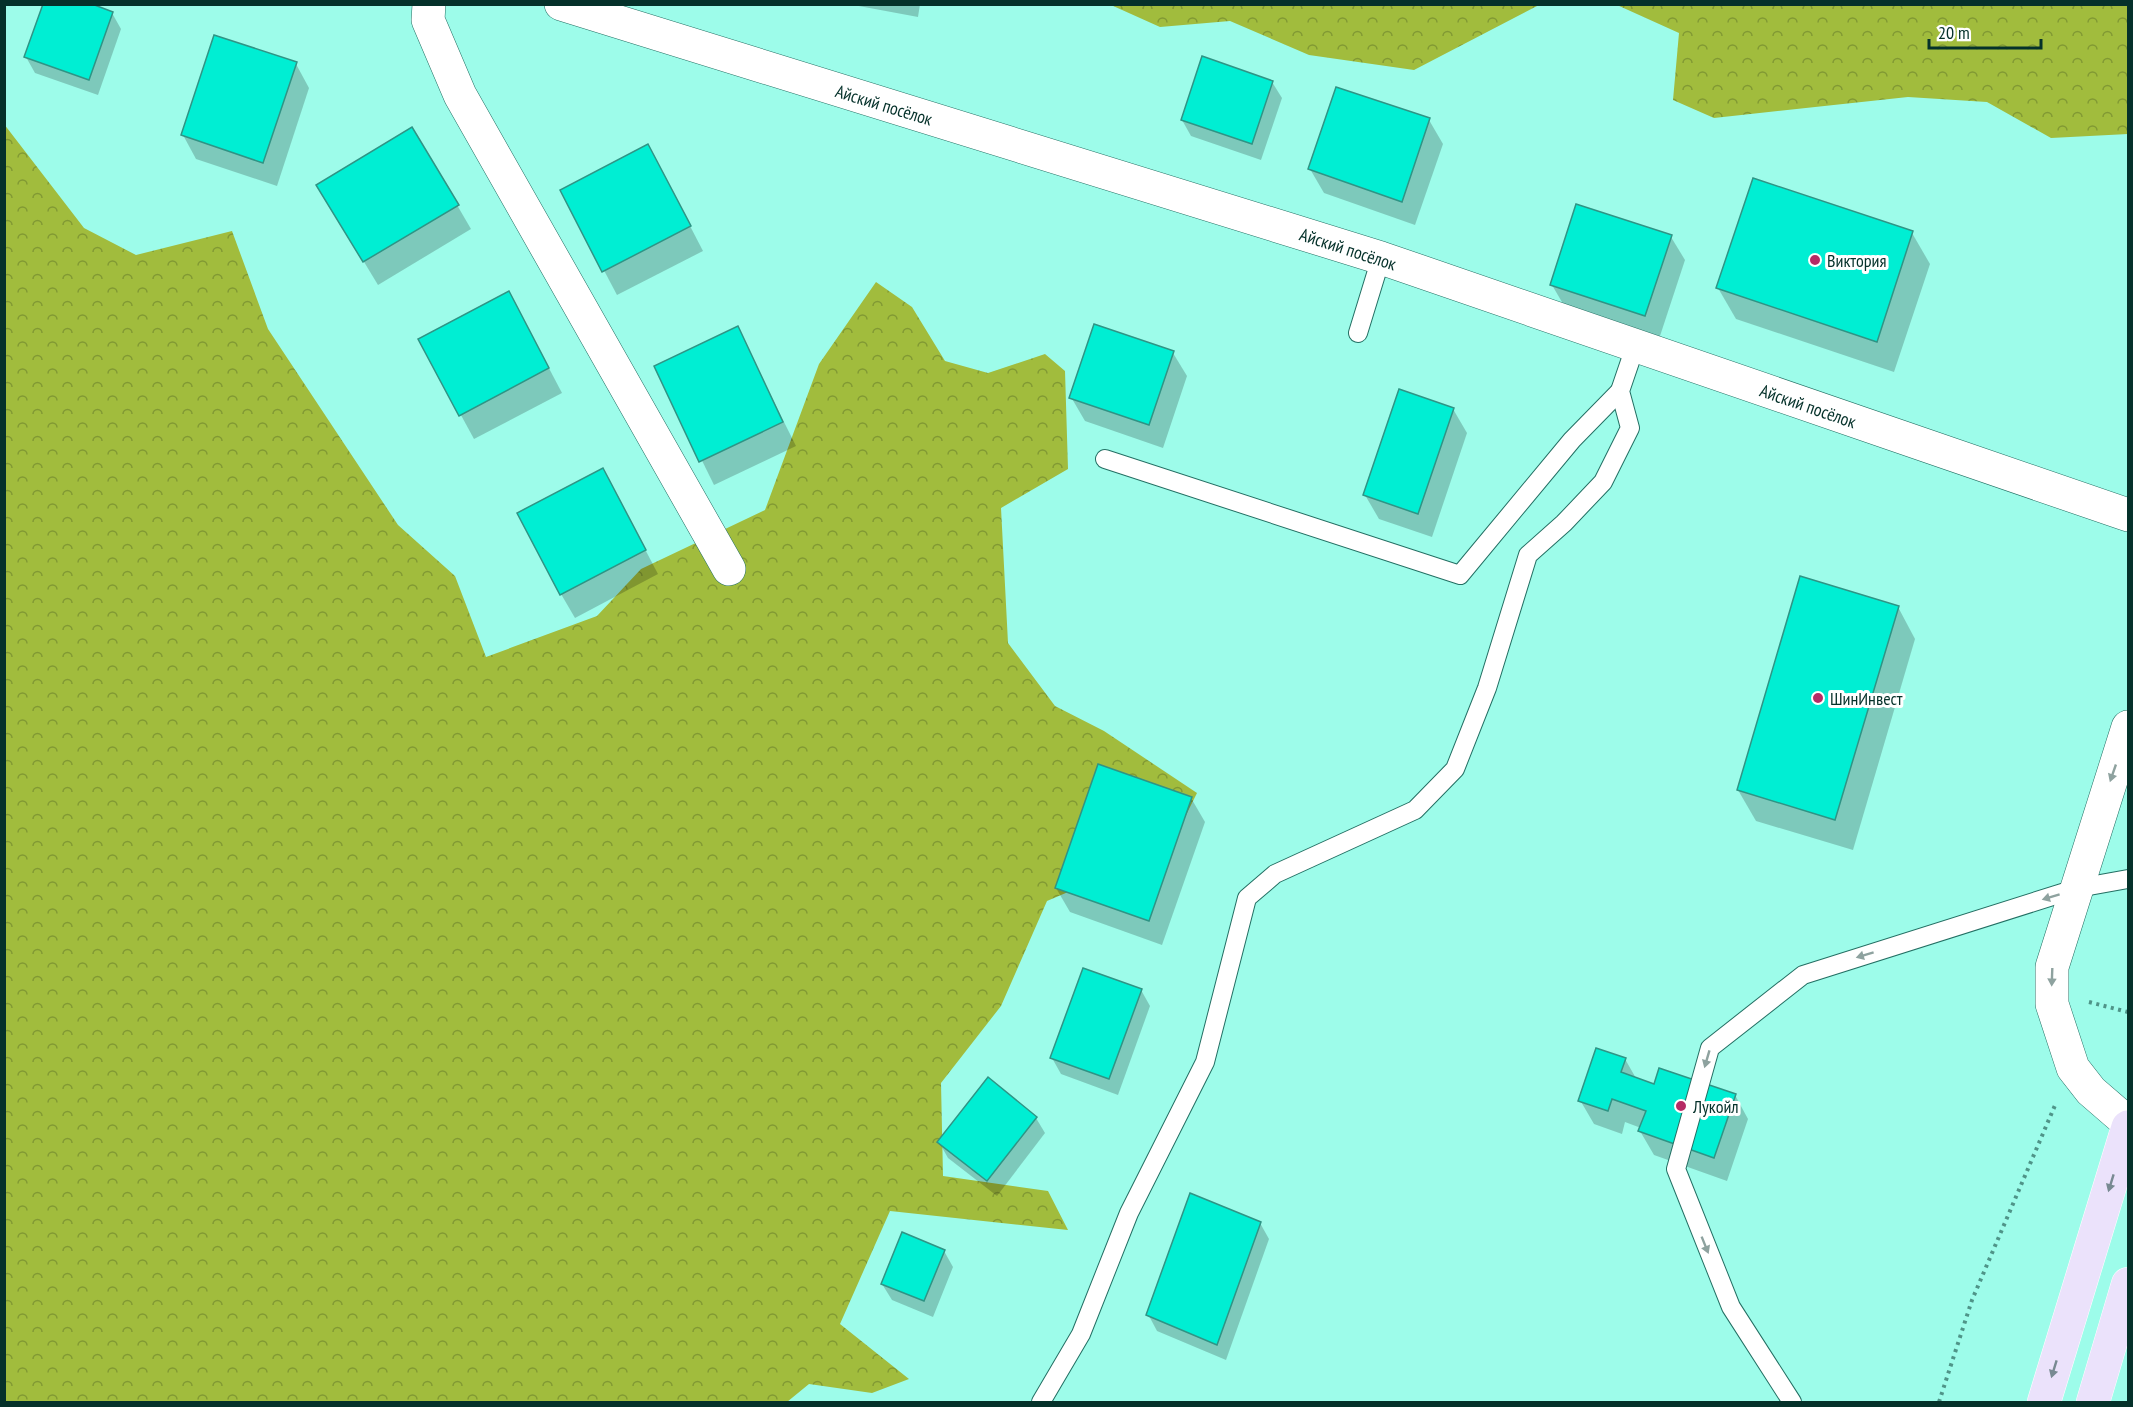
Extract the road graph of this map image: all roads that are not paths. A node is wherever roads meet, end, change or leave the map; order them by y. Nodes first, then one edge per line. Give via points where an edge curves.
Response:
1 (429, 4) edge
2 (561, 4) edge
3 (1381, 258) junction
4 (1358, 333) dead end
5 (1635, 347) junction
6 (1620, 391) junction
7 (1106, 459) dead end
8 (2128, 515) edge
9 (729, 569) dead end
10 (2128, 727) edge
11 (2128, 879) edge
12 (2078, 888) junction
13 (2128, 1125) edge
14 (2128, 1284) edge
15 (1041, 1402) edge
16 (1792, 1402) edge
17 (2044, 1402) edge
18 (2093, 1402) edge

1 - 9 street via 428,20 460,95
2 - 3 street, Айский посёлок
3 - 4 lane
3 - 5 street, Айский посёлок
5 - 6 lane
5 - 8 street, Айский посёлок
6 - 7 lane via 1572,440 1460,575
6 - 15 lane via 1630,428 1603,482 1528,555 1487,688 1455,769 1415,810 1275,874 1247,898 1205,1062 1129,1212 1081,1334
10 -> 12 street
11 - 12 lane
12 -> 13 street via 2052,967 2052,1004 2072,1064 2091,1091
12 -> 16 lane via 1803,975 1710,1048 1676,1169 1731,1307
13 -> 17 main road
14 - 18 main road

